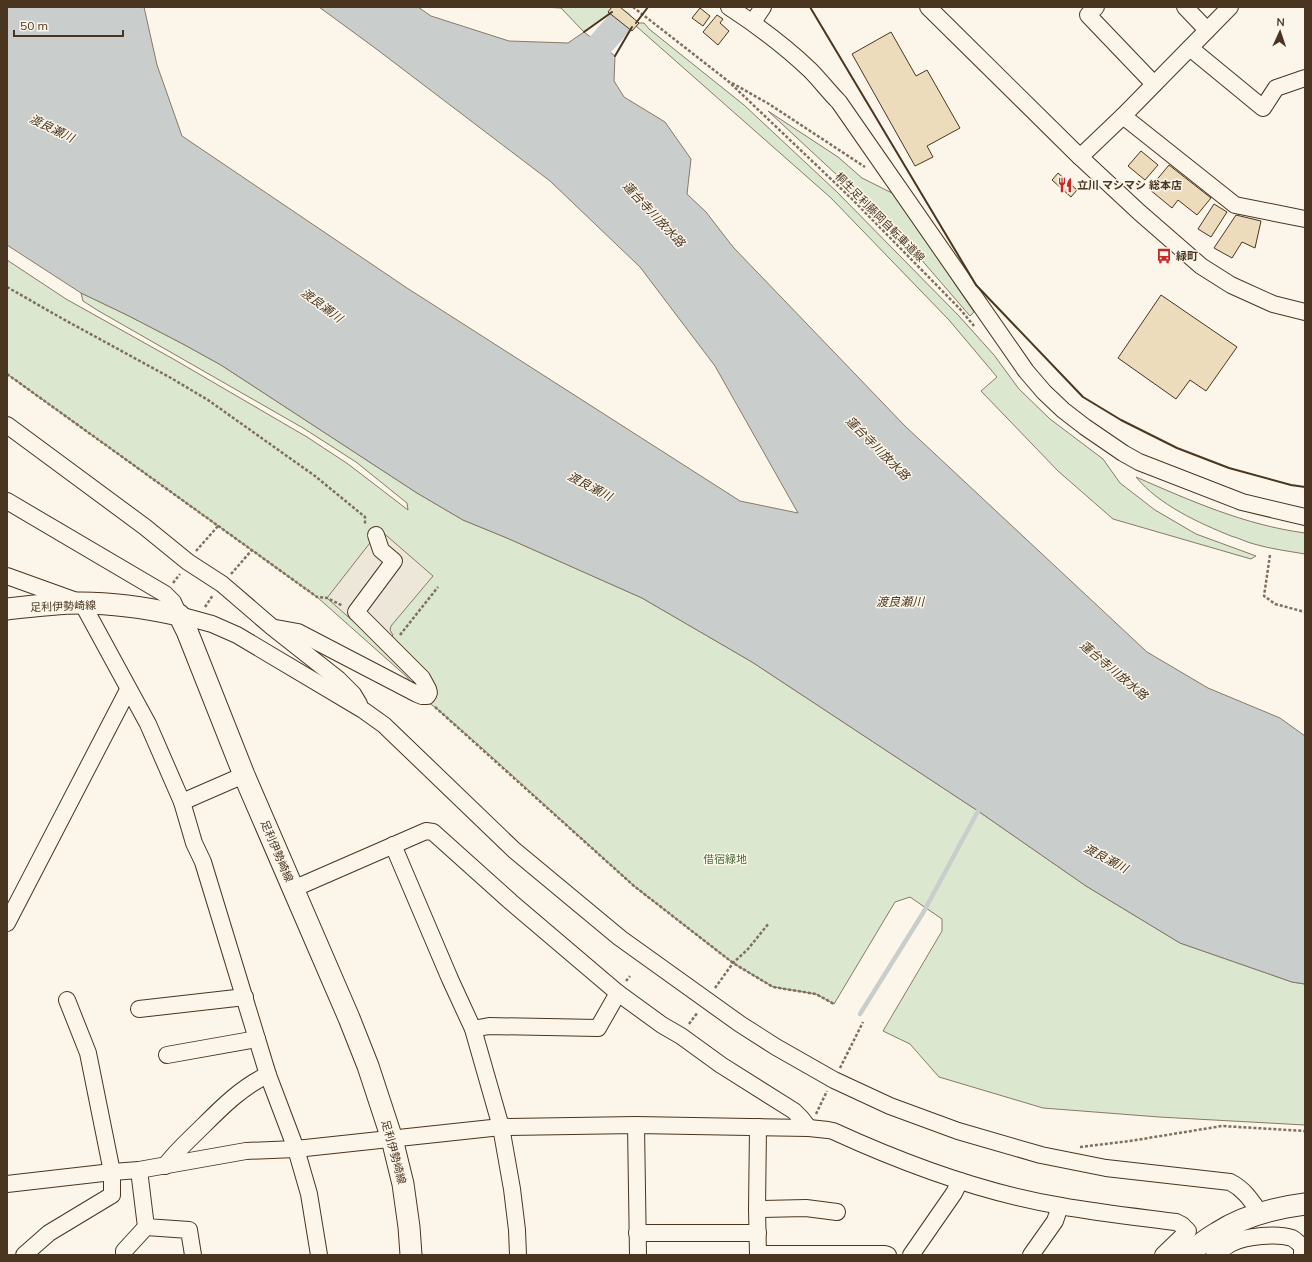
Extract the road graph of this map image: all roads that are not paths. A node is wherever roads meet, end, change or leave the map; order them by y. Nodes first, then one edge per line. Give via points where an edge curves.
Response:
1 (729, 7) edge
2 (763, 7) edge
3 (928, 7) edge
4 (1096, 7) edge
5 (1185, 7) edge
6 (1230, 7) edge
7 (753, 22) junction
8 (1207, 30) junction
9 (1190, 48) junction
10 (1305, 78) edge
11 (1154, 84) junction
12 (1123, 116) junction
13 (1080, 157) junction
14 (1305, 218) edge
15 (1305, 312) edge
16 (7, 425) edge
17 (7, 501) edge
18 (1305, 517) edge
19 (376, 535) road end
20 (7, 576) edge
21 (82, 603) junction
22 (7, 610) edge
23 (179, 615) junction
24 (272, 627) junction
25 (128, 690) junction
26 (362, 710) junction
27 (244, 775) junction
28 (182, 802) junction
29 (393, 845) junction
30 (293, 889) junction
31 (8, 921) edge
32 (618, 993) junction
33 (244, 997) junction
34 (67, 1000) dead end
35 (138, 1009) dead end
36 (473, 1029) junction
37 (257, 1039) junction
38 (167, 1055) dead end
39 (268, 1075) junction
40 (812, 1122) junction
41 (636, 1125) junction
42 (501, 1127) junction
43 (758, 1127) junction
44 (392, 1139) junction
45 (296, 1149) junction
46 (165, 1166) junction
47 (139, 1170) junction
48 (112, 1172) junction
49 (960, 1181) junction
50 (7, 1184) edge
51 (1305, 1204) edge
52 (1060, 1206) junction
53 (757, 1209) junction
54 (837, 1212) dead end
55 (1260, 1213) junction
56 (146, 1228) junction
57 (637, 1233) junction
58 (758, 1233) junction
59 (1303, 1249) edge
60 (758, 1254) edge
61 (24, 1255) edge
62 (124, 1255) edge
63 (193, 1255) edge
64 (319, 1255) edge
65 (411, 1255) edge
66 (518, 1255) edge
67 (638, 1255) edge
68 (888, 1255) edge
69 (912, 1255) edge
70 (1031, 1255) edge
71 (1163, 1255) edge
72 (1186, 1255) edge
73 (1214, 1255) edge

1 - 7 street
2 - 7 street
3 - 13 street
4 - 11 street via 1088,15
5 - 8 street
6 - 8 street
7 - 18 street via 805,66 839,102 1026,371 1063,410 1139,462 1242,502
8 - 9 street
9 - 10 street via 1263,108 1276,88
9 - 11 street
11 - 12 street
12 - 13 street
12 - 14 street via 1235,204
13 - 15 street via 1201,266 1231,285 1272,304
16 - 24 street via 188,562 222,584
17 - 23 street via 165,594 173,602
19 - 24 street via 381,550 394,561 356,612 422,678 429,692 427,696 417,694 298,632
20 - 21 street
21 - 22 main road, 足利伊勢崎線 via 47,604
21 - 23 main road, 足利伊勢崎線 via 145,608
21 - 25 street
23 - 26 street via 212,624 236,635
23 - 27 main road, 足利伊勢崎線
24 - 26 street via 338,679 353,694
25 - 28 street via 148,724
25 - 31 street
26 - 55 street via 384,725 514,850 620,938 740,1024 834,1080 890,1106 958,1131 1041,1155 1106,1168 1230,1182 1248,1195
27 - 28 street
27 - 30 main road, 足利伊勢崎線
28 - 33 street
29 - 30 street
29 - 32 street via 426,831 433,832
29 - 36 street
30 - 44 main road, 足利伊勢崎線 via 349,1018
32 - 36 street via 598,1028 489,1026
32 - 40 street via 801,1118
33 - 35 street
33 - 37 street
34 - 48 street via 88,1053
36 - 42 street
37 - 38 street
37 - 39 street
39 - 45 street
39 - 46 street via 223,1106
40 - 43 street
40 - 49 street via 876,1151
41 - 42 street
41 - 43 street
41 - 57 street
42 - 44 street
42 - 66 street via 512,1188
43 - 53 street
44 - 45 street
44 - 65 main road, 足利伊勢崎線 via 403,1184
45 - 46 street via 246,1151
45 - 64 street via 308,1194
46 - 47 street
47 - 48 street
47 - 56 street
48 - 50 street
48 - 61 street via 112,1195 49,1233
49 - 52 street
49 - 69 street
51 - 55 main road
52 - 70 street via 1055,1221
52 - 71 street via 1176,1222 1182,1225 1188,1231
53 - 54 street via 806,1208
53 - 58 street
55 - 72 main road via 1217,1233
56 - 62 street via 124,1251
56 - 63 street via 189,1230
57 - 58 street
57 - 67 street
58 - 60 street
59 - 73 street via 1296,1240 1290,1238 1250,1237 1232,1243
60 - 68 street

